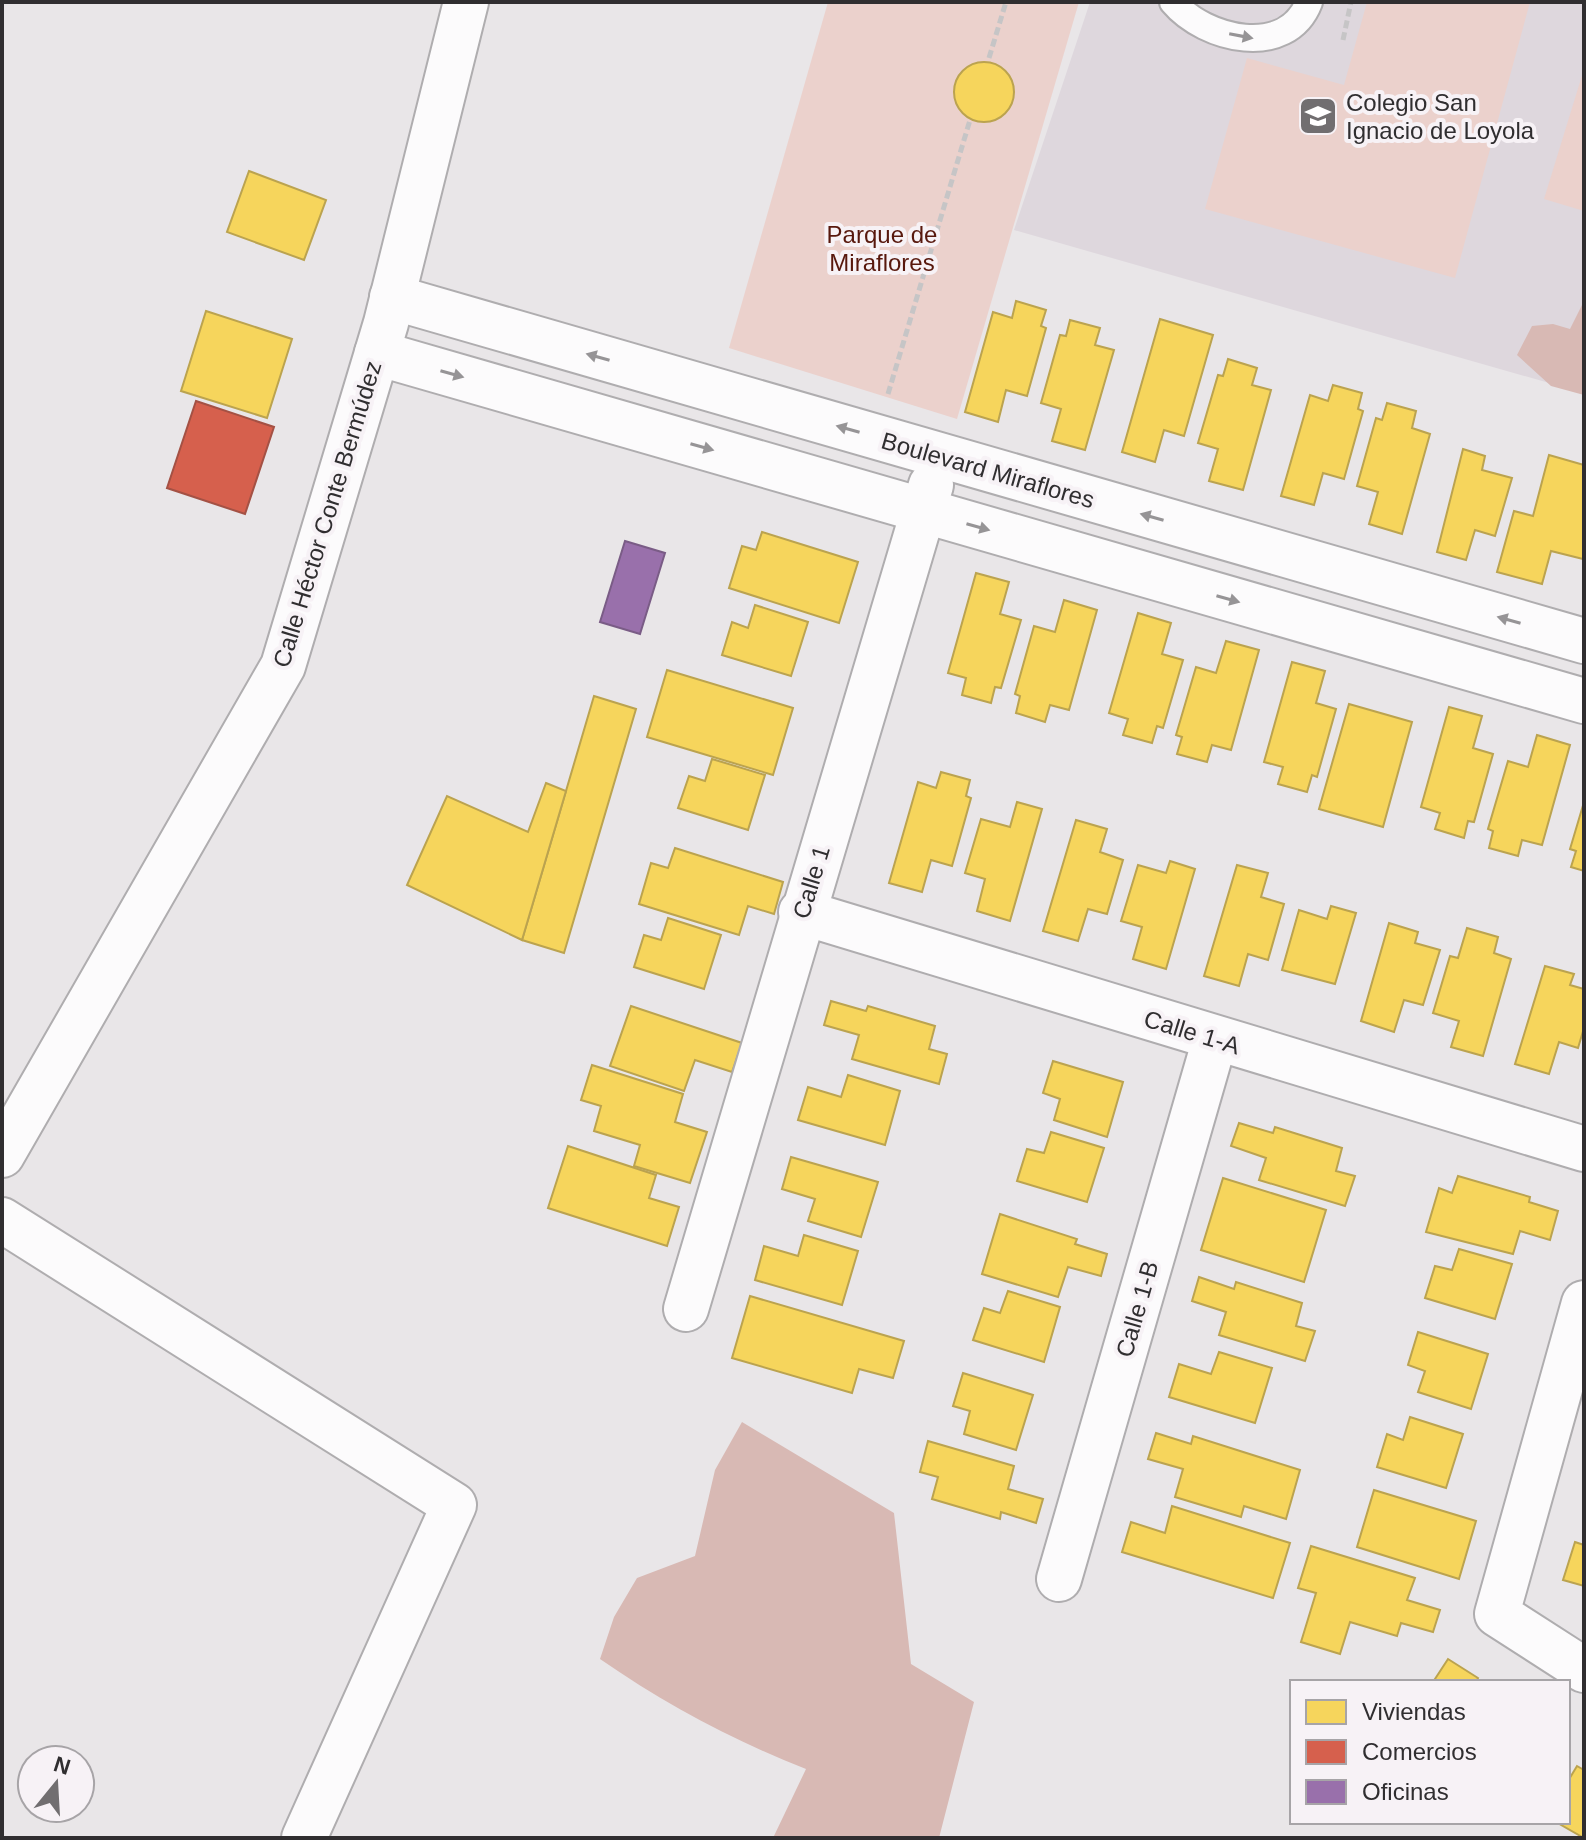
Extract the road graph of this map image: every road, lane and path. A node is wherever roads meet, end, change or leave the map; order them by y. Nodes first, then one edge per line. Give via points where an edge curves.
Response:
1 (466, 2) edge
2 (1006, 2) edge
3 (1173, 2) edge
4 (1309, 2) edge
5 (1351, 2) edge
6 (1343, 40) dead end
7 (989, 58) dead end
8 (970, 120) dead end
9 (392, 297) junction
10 (377, 353) junction
11 (875, 437) junction
12 (939, 456) junction
13 (924, 511) junction
14 (1584, 641) edge
15 (1584, 701) edge
16 (801, 912) junction
17 (1215, 1039) junction
18 (1584, 1149) edge
19 (2, 1155) edge
20 (2, 1220) edge
21 (1584, 1303) edge
22 (686, 1309) dead end
23 (1059, 1579) dead end
24 (1584, 1670) edge
25 (304, 1838) edge

1 - 9 street, Calle Héctor Conte Bermúdez
2 - 7 path
3 -> 4 lane via 1201,23 1251,38 1285,32
5 - 6 path
8 - 11 path
9 - 10 street, Calle Héctor Conte Bermúdez
11 -> 9 street, Boulevard Miraflores
10 -> 13 street
10 - 19 street, Calle Héctor Conte Bermúdez via 283,666
11 - 12 street, Boulevard Miraflores
12 - 13 street, Calle 1
14 -> 12 street, Boulevard Miraflores
13 -> 15 street
13 - 16 street, Calle 1
16 - 17 street, Calle 1-A
16 - 22 street, Calle 1
17 - 18 street, Calle 1-A
17 - 23 street, Calle 1-B
20 - 25 street via 454,1505
21 - 24 street via 1497,1614

